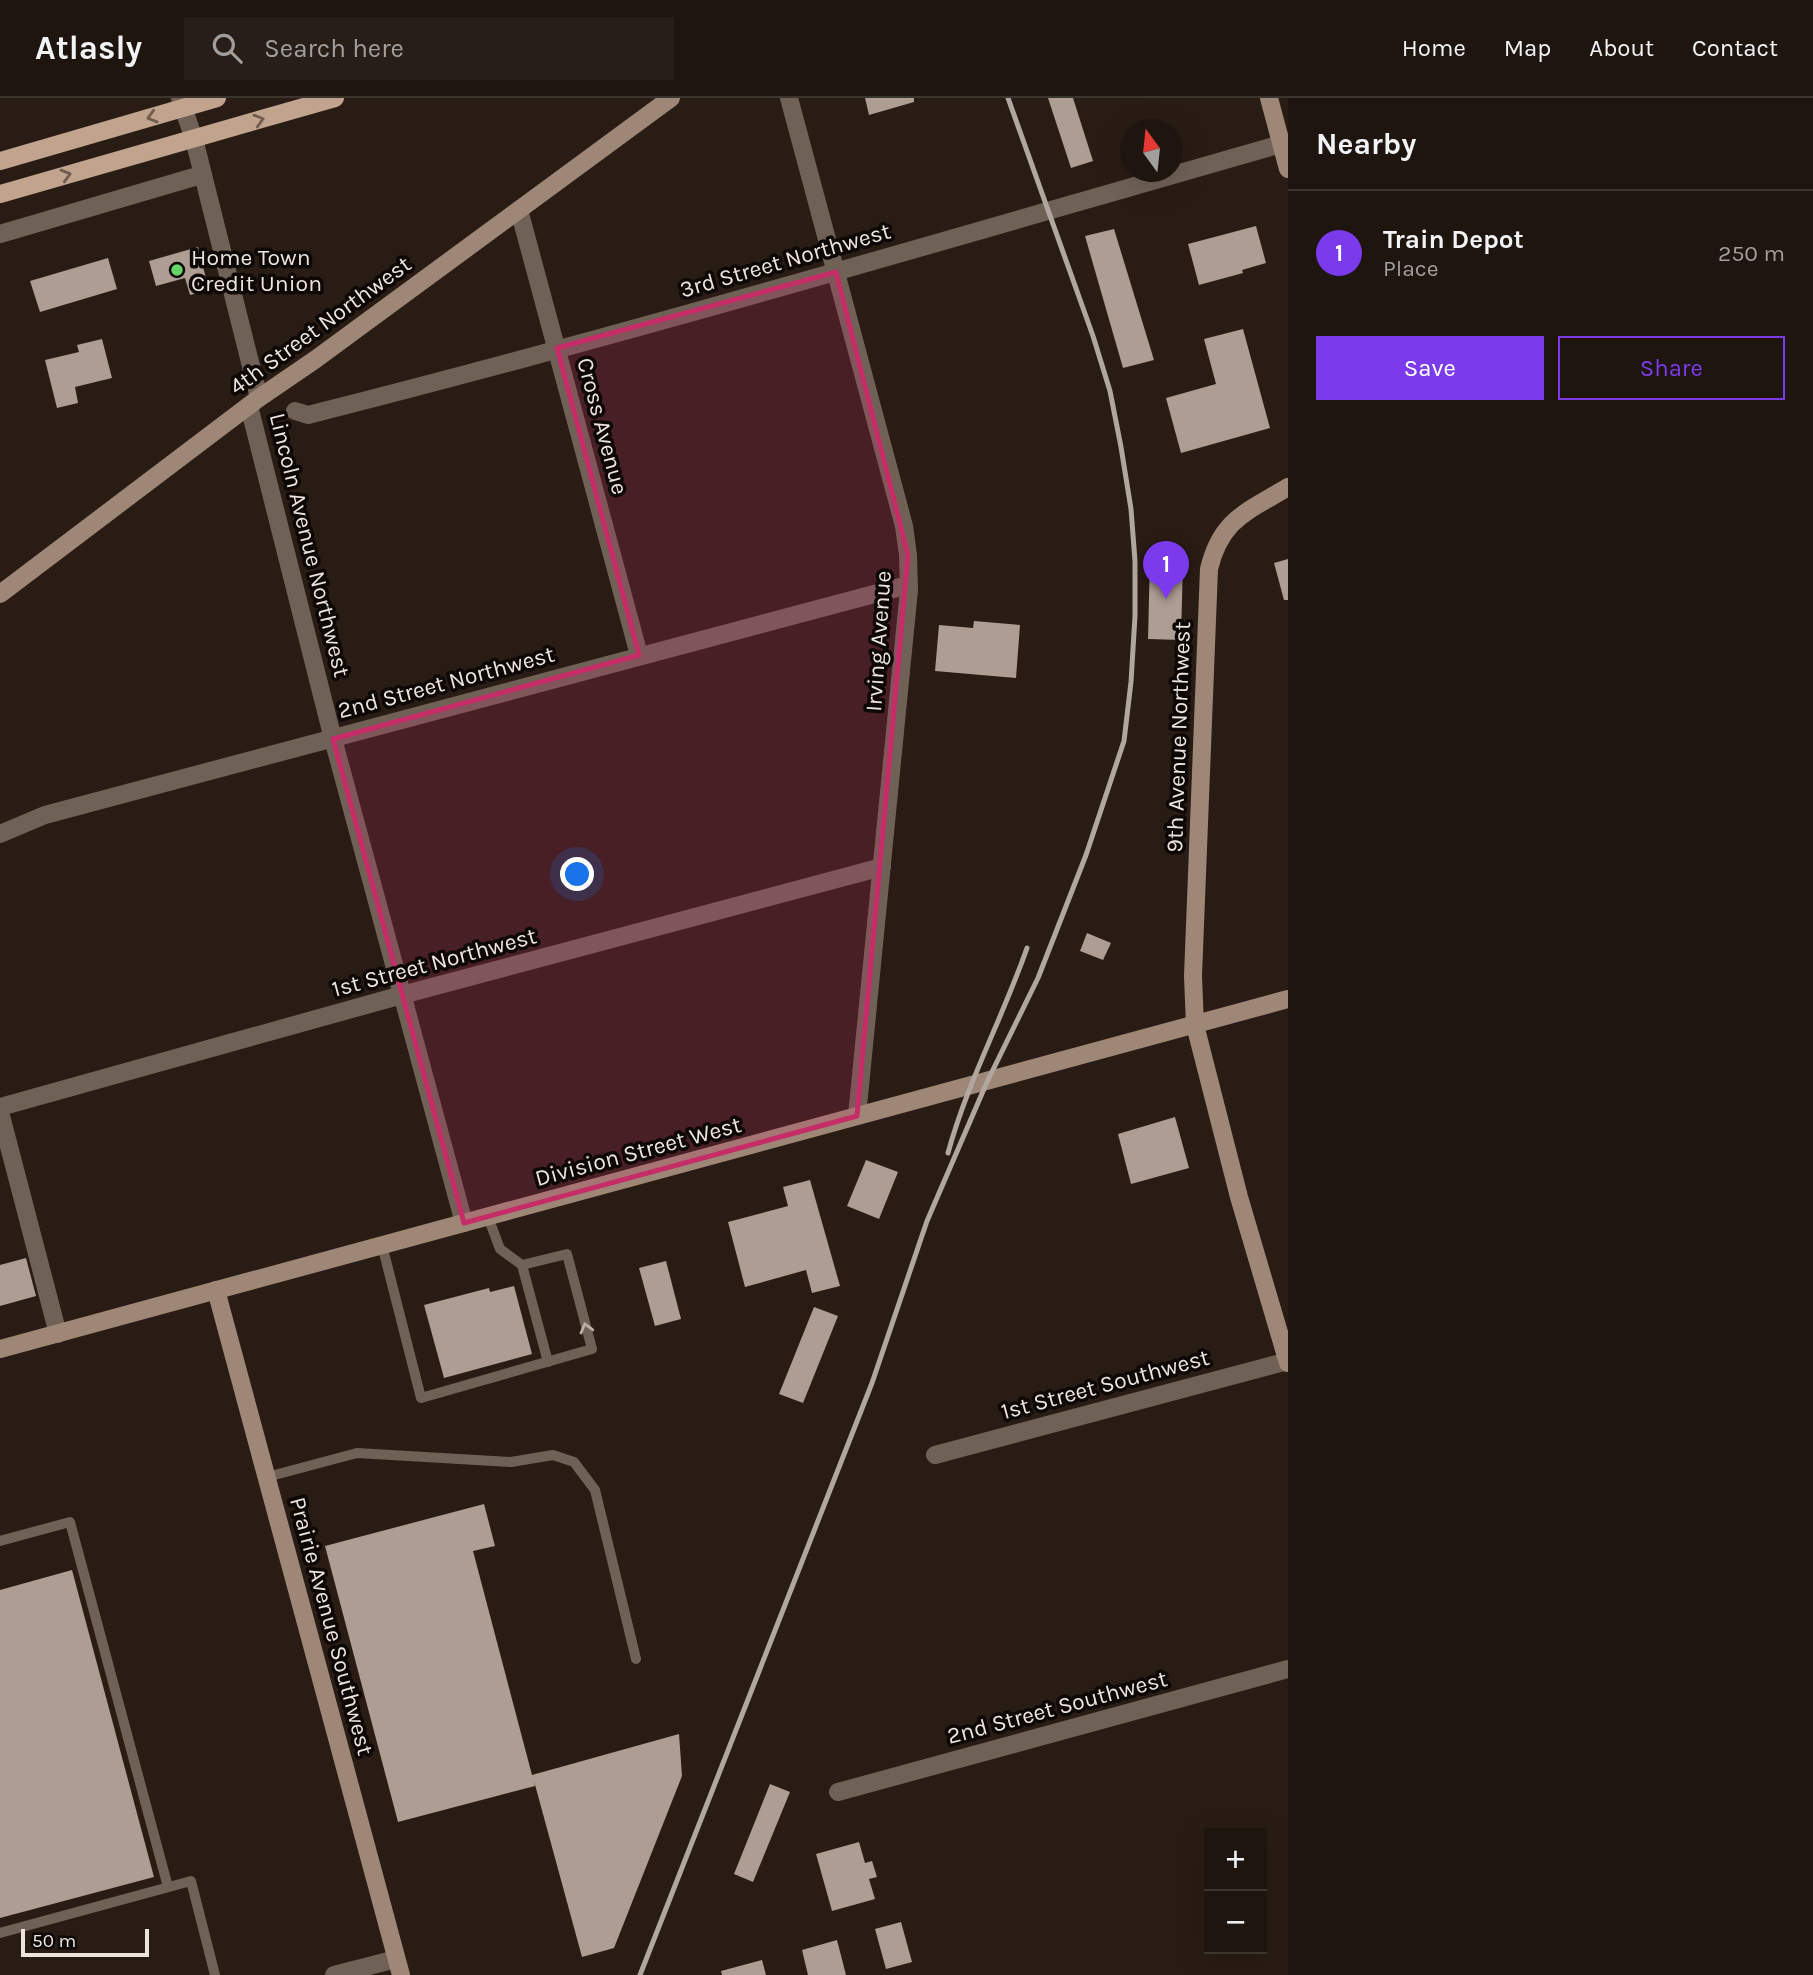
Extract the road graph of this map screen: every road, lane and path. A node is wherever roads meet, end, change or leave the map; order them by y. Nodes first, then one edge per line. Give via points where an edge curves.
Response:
1 (217, 98) edge
2 (335, 98) edge
3 (671, 98) edge
4 (789, 98) edge
5 (1269, 98) edge
6 (182, 103) edge
7 (194, 139) junction
8 (1285, 143) edge
9 (0, 161) edge
10 (1288, 169) edge
11 (201, 175) junction
12 (0, 194) edge
13 (519, 210) junction
14 (0, 234) edge
15 (836, 272) junction
16 (557, 348) junction
17 (254, 402) junction
18 (295, 411) dead end
19 (1288, 488) edge
20 (908, 585) junction
21 (0, 594) edge
22 (639, 654) junction
23 (333, 739) junction
24 (0, 834) edge
25 (882, 867) junction
26 (402, 995) junction
27 (1288, 999) edge
28 (1195, 1025) junction
29 (0, 1109) edge
30 (857, 1116) junction
31 (488, 1217) junction
32 (464, 1223) junction
33 (382, 1245) junction
34 (522, 1265) junction
35 (216, 1290) junction
36 (58, 1334) junction
37 (0, 1349) edge
38 (548, 1362) junction
39 (1288, 1362) edge
40 (935, 1455) dead end
41 (267, 1477) junction
42 (0, 1541) edge
43 (636, 1659) dead end
44 (1288, 1669) edge
45 (838, 1792) dead end
46 (168, 1887) junction
47 (0, 1933) edge
48 (398, 1967) edge
49 (215, 1975) edge
50 (334, 1975) edge

1 - 6 main road
7 -> 2 main road
3 - 13 street, 4th Street Northwest
4 - 15 street, Irving Avenue
5 - 8 street
6 - 7 street, Lincoln Avenue Northwest
6 -> 9 main road
7 - 11 street, Lincoln Avenue Northwest
12 -> 7 main road
8 - 10 street
8 - 15 street, 3rd Street Northwest
11 - 14 street
11 - 17 street, Lincoln Avenue Northwest
13 - 16 street, Cross Avenue
13 - 17 street, 4th Street Northwest
15 - 16 street, 3rd Street Northwest
15 - 20 street, Irving Avenue via 904,526
16 - 18 street, 3rd Street Northwest via 308,415
16 - 22 street, Cross Avenue
17 - 21 street, 4th Street Northwest
17 - 23 street, Lincoln Avenue Northwest
19 - 28 street, 9th Avenue Northwest via 1223,532 1209,569 1193,976
20 - 22 street, 2nd Street Northwest
20 - 25 street, Irving Avenue
22 - 23 street, 2nd Street Northwest
23 - 24 street, 2nd Street Northwest via 45,815
23 - 26 street, Lincoln Avenue Northwest
25 - 26 street, 1st Street Northwest
25 - 30 street, Irving Avenue
26 - 29 street, 1st Street Northwest
26 - 32 street, Lincoln Avenue Northwest
27 - 28 street, Division Street West
28 - 30 street, Division Street West
28 - 39 street, 9th Avenue Northwest
29 - 36 street
30 - 31 street, Division Street West
31 - 32 street, Division Street West
31 - 34 lane via 499,1249
32 - 33 street, Division Street West
33 - 35 street, Division Street West
33 - 38 lane via 421,1398
34 - 38 lane
38 -> 34 lane via 592,1349 567,1254
35 - 36 street, Division Street West
35 - 41 street, Prairie Avenue Southwest
36 - 37 street, Division Street West
39 - 40 street, 1st Street Southwest
41 - 43 lane via 357,1452 511,1462 554,1455 574,1462 595,1490
41 - 48 street, Prairie Avenue Southwest
42 - 46 lane via 70,1522
44 - 45 street, 2nd Street Southwest
46 - 47 lane
46 - 49 lane via 191,1881
48 - 50 street

